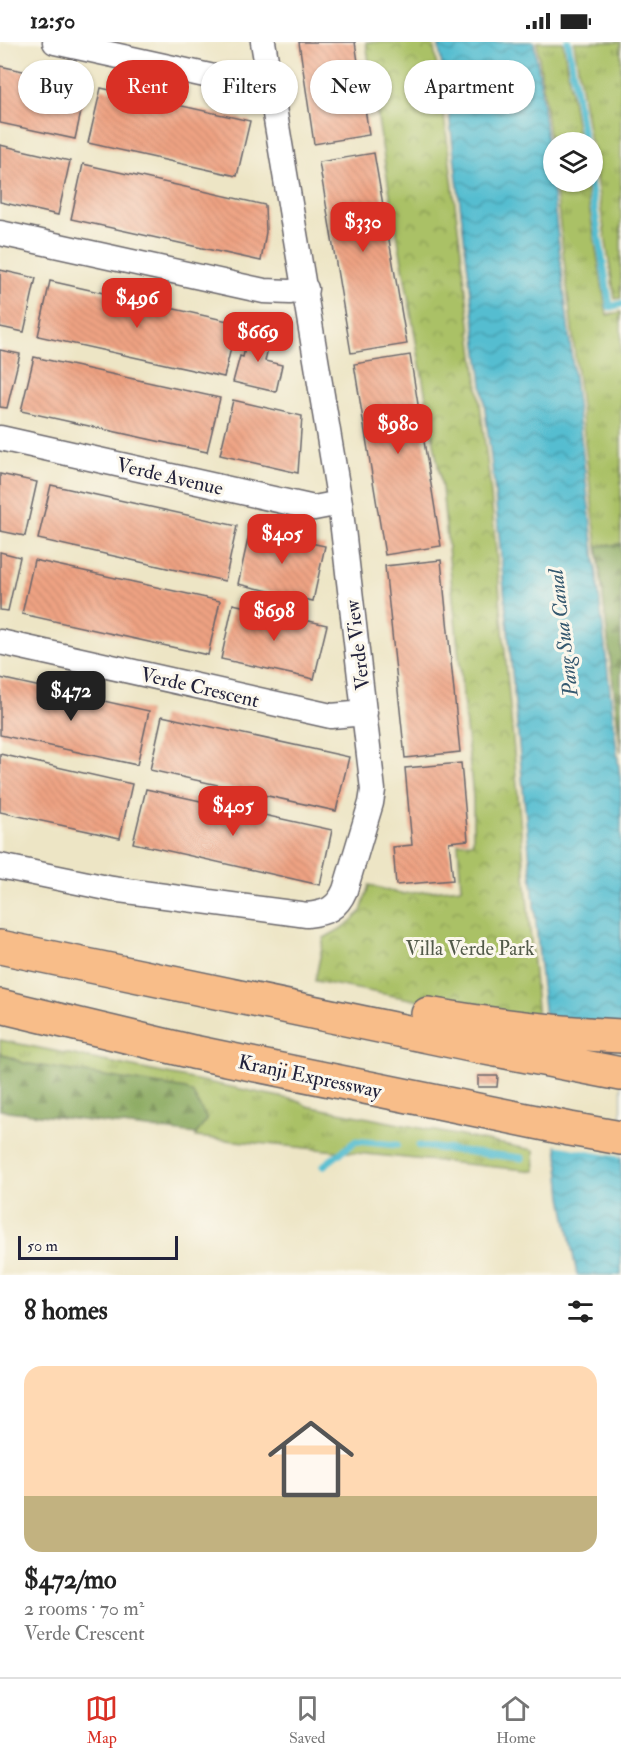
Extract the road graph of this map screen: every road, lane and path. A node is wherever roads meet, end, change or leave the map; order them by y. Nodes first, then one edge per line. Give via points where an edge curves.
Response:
1 (55, 42) edge
2 (264, 42) edge
3 (267, 60) edge
4 (201, 74) edge
5 (275, 114) edge
6 (0, 233) edge
7 (306, 289) junction
8 (0, 438) edge
9 (340, 503) junction
10 (0, 642) edge
11 (365, 713) junction
12 (0, 866) edge
13 (0, 947) edge
14 (241, 998) junction
15 (0, 1006) edge
16 (621, 1036) edge
17 (621, 1074) edge
18 (621, 1138) edge

1 - 4 street
2 - 3 street, Verde View
5 - 7 street, Verde View
6 - 7 street via 264,291
7 - 9 street, Verde View
8 - 9 street, Verde Avenue via 314,508
9 - 11 street, Verde View
10 - 11 street, Verde Crescent via 331,716
11 - 12 street, Verde View via 371,803 345,890 326,913 307,915 112,889
13 - 14 highway
14 - 16 highway via 408,1011 542,1030
14 - 17 highway
15 - 18 highway, Kranji Expressway via 192,1052

